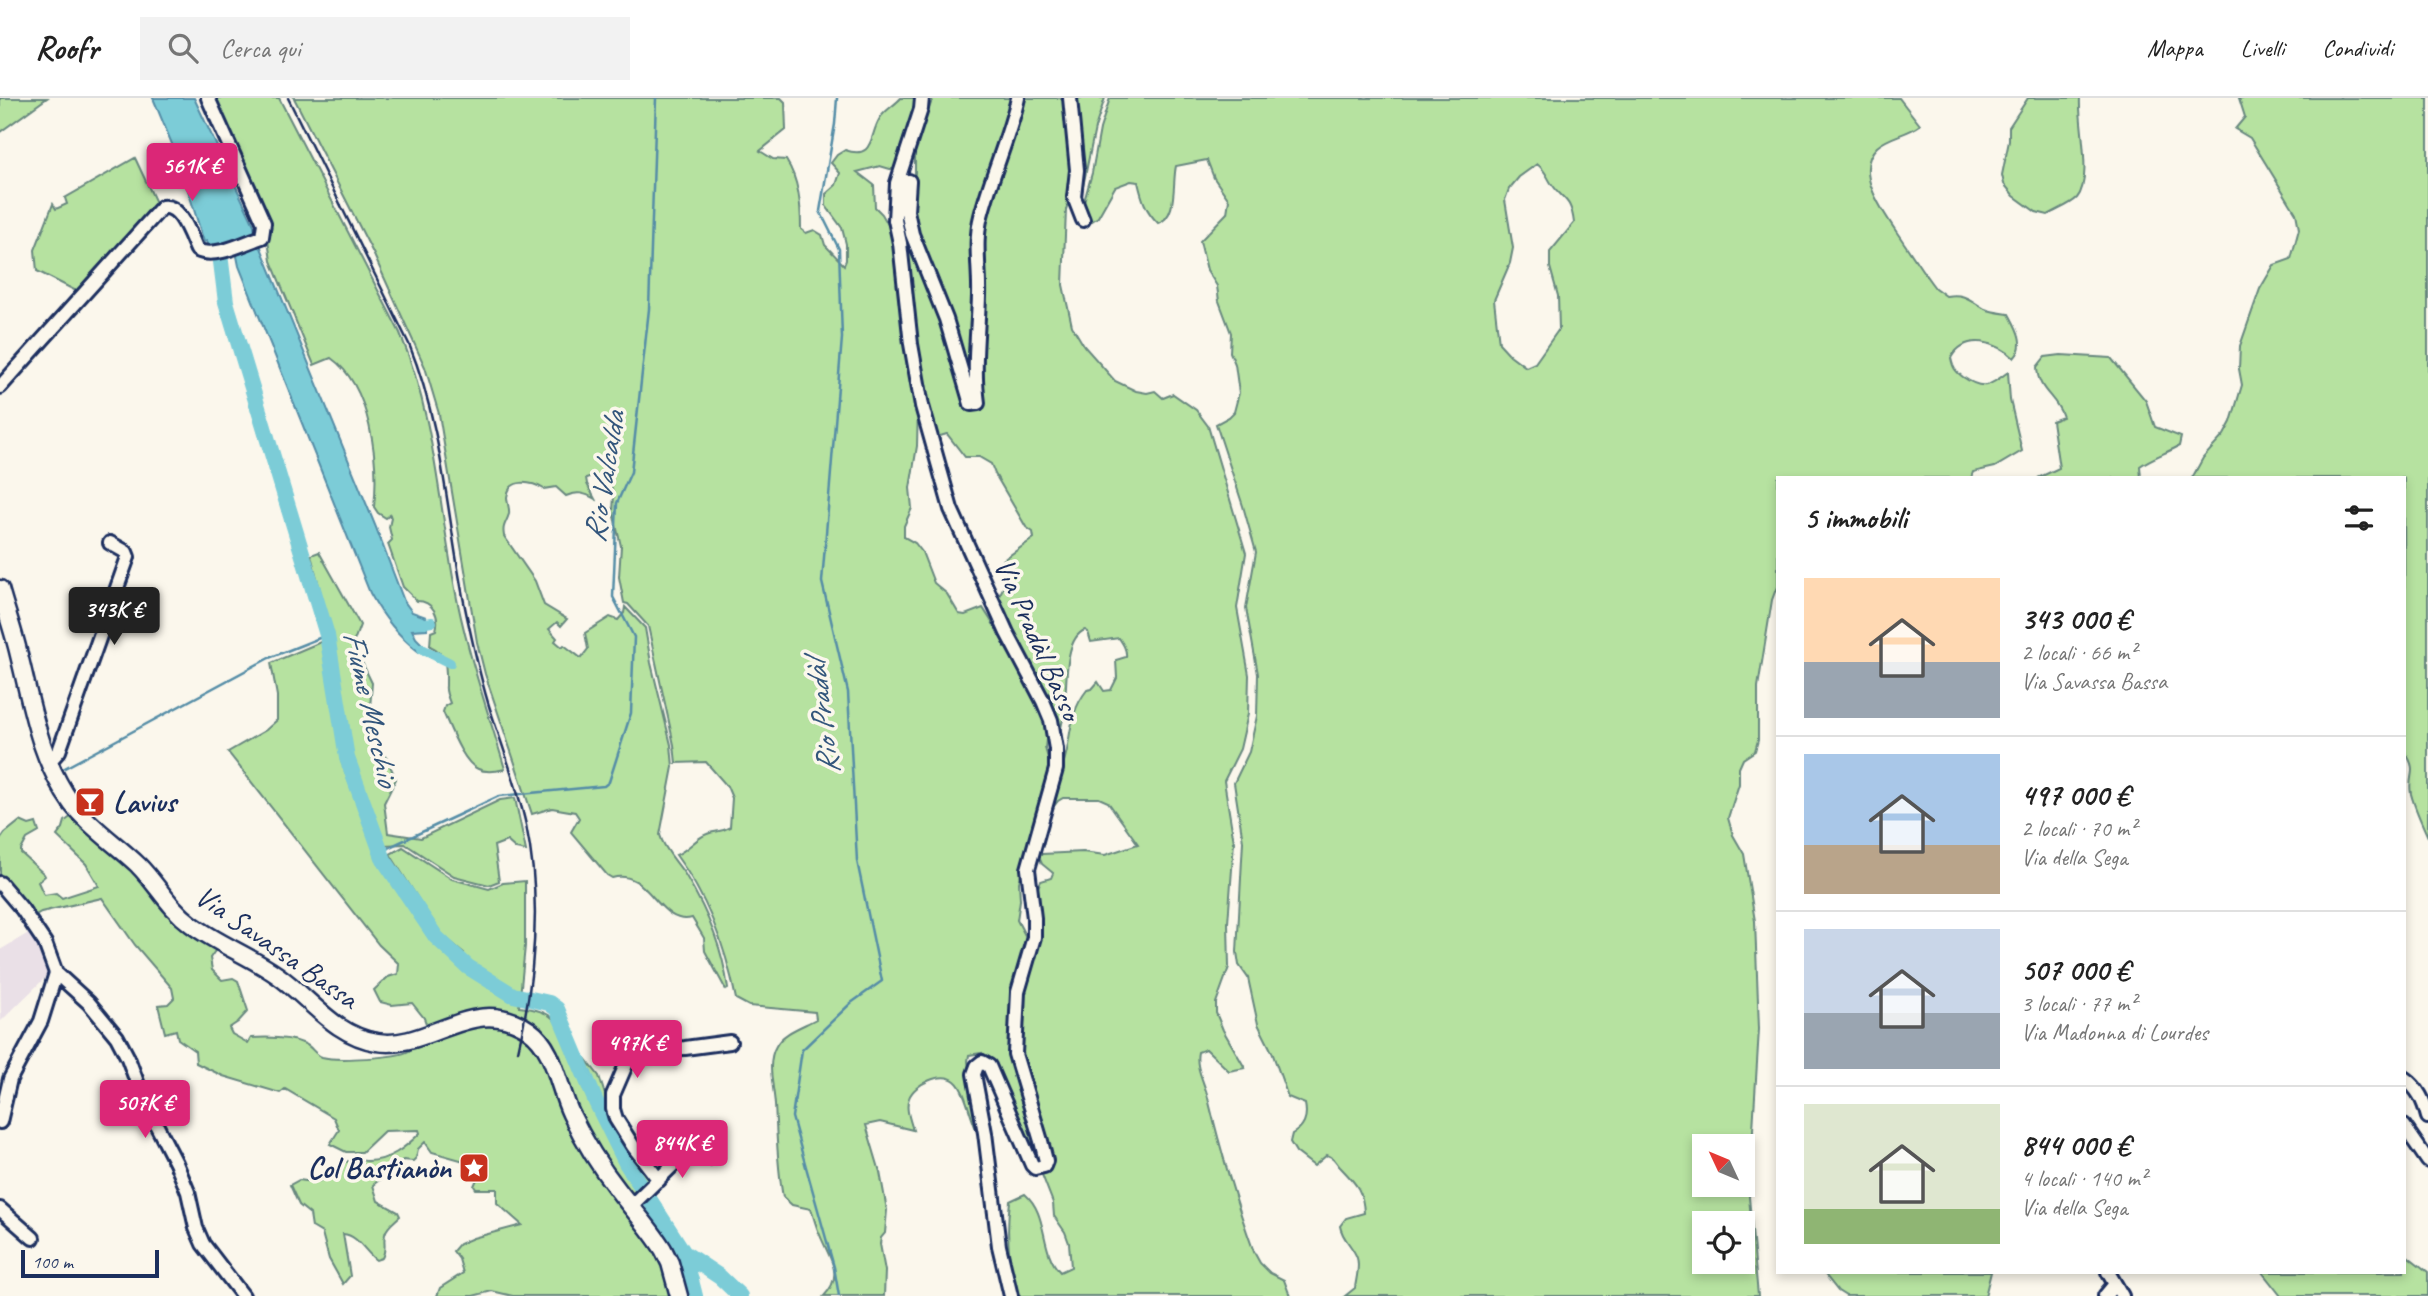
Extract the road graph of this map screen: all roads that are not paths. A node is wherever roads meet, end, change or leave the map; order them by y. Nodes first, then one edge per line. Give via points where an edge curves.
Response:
1 (208, 98) edge
2 (922, 98) edge
3 (1018, 98) edge
4 (1070, 98) edge
5 (897, 183) junction
6 (1083, 220) dead end
7 (0, 387) edge
8 (110, 543) dead end
9 (0, 589) edge
10 (49, 762) junction
11 (0, 883) edge
12 (56, 973) junction
13 (730, 1042) dead end
14 (0, 1066) edge
15 (15, 1066) junction
16 (2406, 1079) edge
17 (2428, 1117) edge
18 (0, 1122) edge
19 (2406, 1129) edge
20 (708, 1158) dead end
21 (2428, 1161) edge
22 (656, 1183) junction
23 (635, 1203) junction
24 (0, 1209) edge
25 (33, 1238) dead end
26 (2112, 1278) edge
27 (243, 1296) edge
28 (679, 1296) edge
29 (1010, 1296) edge
30 (2105, 1296) edge
31 (2122, 1296) edge

1 - 7 street via 264,223 260,237 207,253 197,250 177,211 162,207
2 - 5 street
3 - 5 street via 980,219 975,343 978,403 971,404 967,396 946,319 912,234 907,211 909,181
4 - 6 street via 1077,170 1074,197
5 - 29 street, Via Pradàl Basso via 895,220 922,406 951,509 1007,634 1043,701 1056,748 1056,769 1028,869 1034,937 1018,992 1015,1054 1044,1166 1032,1165 989,1066 982,1062 974,1074
8 - 10 street via 128,557 59,751
9 - 10 main road, Via Savassa Bassa via 33,721
10 - 23 main road, Via Savassa Bassa via 72,804 141,869 182,917 279,976 347,1032 376,1042 400,1042 491,1017 533,1032 547,1050 574,1121 602,1168
11 - 12 street via 45,943
12 - 15 street via 41,1021
12 - 27 street via 117,1037 180,1173 203,1244
13 - 22 street via 649,1049 629,1058 613,1095 613,1109
14 - 15 street
15 - 18 street
16 - 17 street via 2424,1100
19 - 21 street
20 - 22 street via 692,1154 678,1160
22 - 23 street
23 - 28 main road via 667,1256
24 - 25 street
26 - 30 street
26 - 31 street

